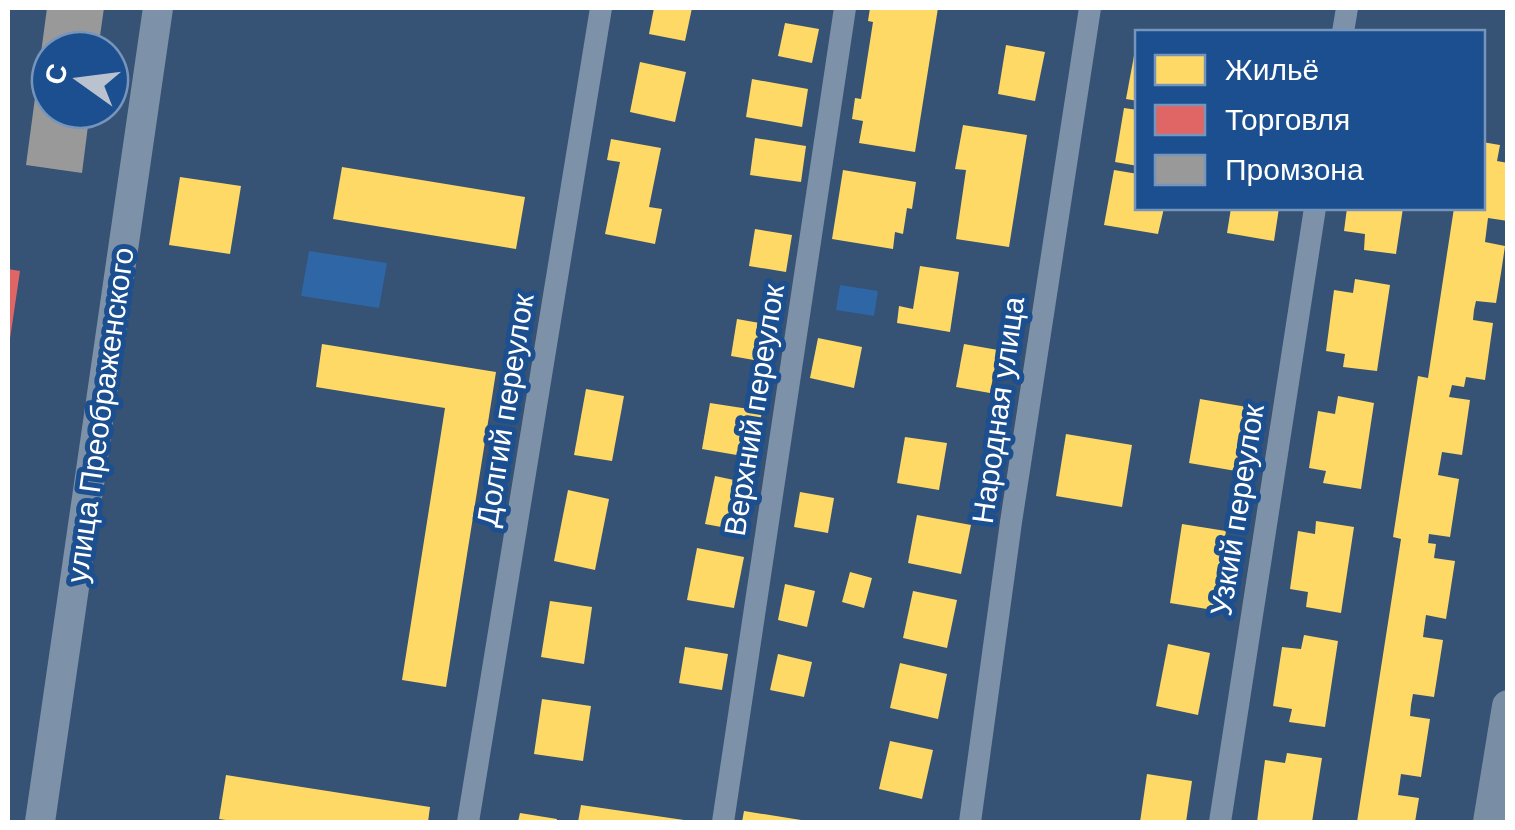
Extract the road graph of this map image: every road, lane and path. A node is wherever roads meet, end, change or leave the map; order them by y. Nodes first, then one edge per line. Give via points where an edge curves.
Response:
1 (158, 8) edge
2 (600, 8) edge
3 (845, 8) edge
4 (1090, 8) edge
5 (1315, 210) edge
6 (1508, 706) edge
7 (40, 822) edge
8 (468, 822) edge
9 (723, 822) edge
10 (970, 822) edge
11 (1220, 822) edge
12 (1489, 822) edge

1 - 7 street, улица Преображенского
2 - 8 street, Долгий переулок
3 - 9 street, Верхний переулок
4 - 10 street, Народная улица
5 - 11 street, Узкий переулок
6 - 12 main road

